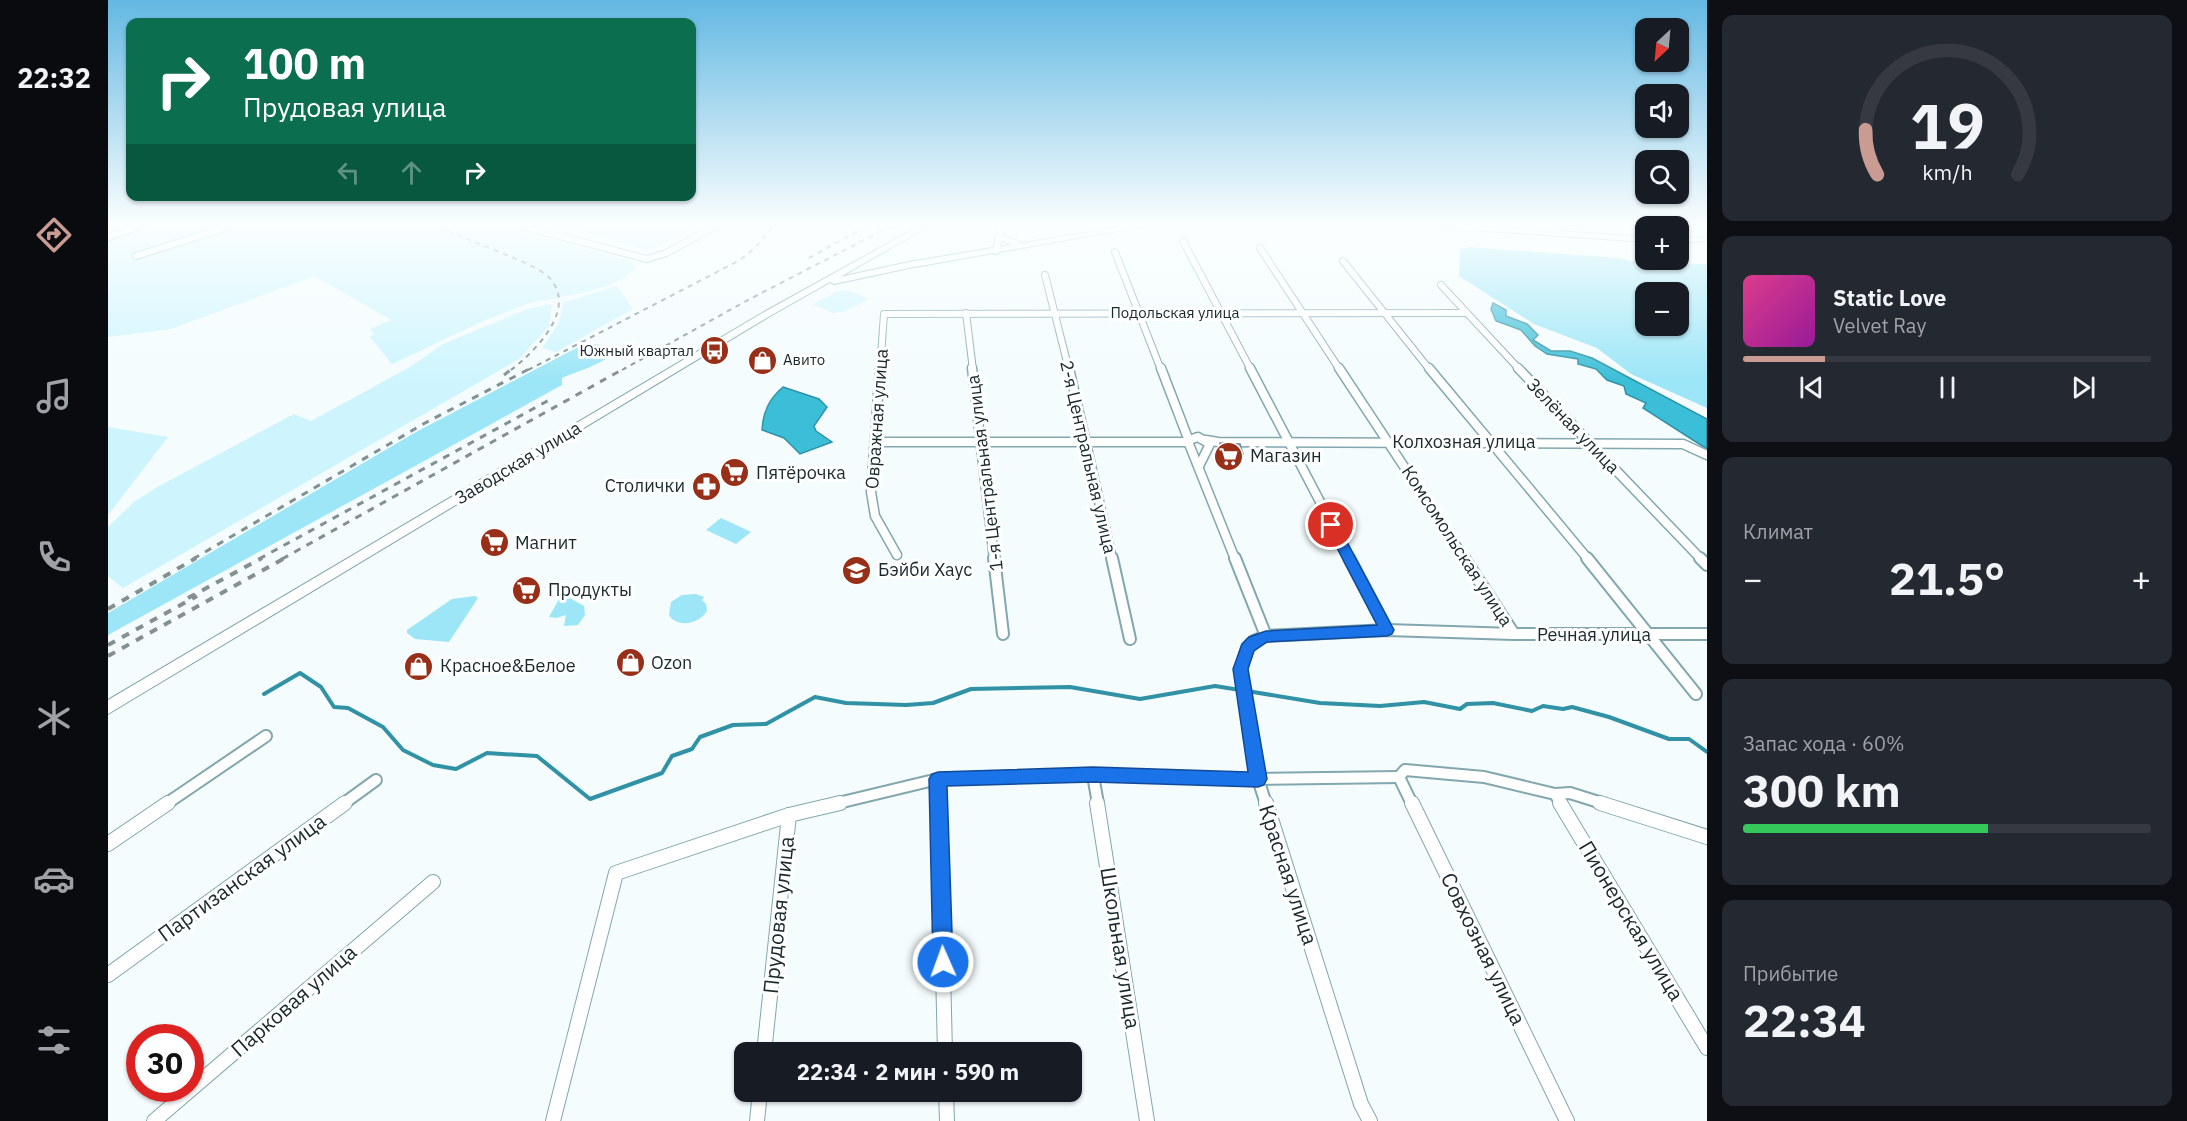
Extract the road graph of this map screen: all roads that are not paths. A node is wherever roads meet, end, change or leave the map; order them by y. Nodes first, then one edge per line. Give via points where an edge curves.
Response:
1 (834, 275) edge
2 (861, 275) edge
3 (1045, 275) dead end
4 (1123, 275) edge
5 (1200, 275) edge
6 (1278, 275) edge
7 (1354, 275) edge
8 (1442, 285) dead end
9 (804, 292) junction
10 (1383, 312) junction
11 (966, 313) junction
12 (1056, 313) junction
13 (1137, 313) junction
14 (1303, 313) junction
15 (1466, 313) junction
16 (884, 314) joint
17 (1220, 314) junction
18 (980, 441) junction
19 (1190, 441) junction
20 (1287, 441) junction
21 (876, 442) junction
22 (1085, 442) junction
23 (1389, 442) junction
24 (1490, 442) junction
25 (1589, 443) junction
26 (1210, 444) junction
27 (1707, 455) edge
28 (1198, 466) junction
29 (897, 555) dead end
30 (1707, 564) edge
31 (1387, 630) junction
32 (1004, 634) dead end
33 (1514, 634) junction
34 (1707, 634) edge
35 (1266, 636) junction
36 (1652, 636) junction
37 (1130, 639) dead end
38 (1696, 694) dead end
39 (108, 708) edge
40 (266, 736) dead end
41 (1093, 775) junction
42 (1399, 777) junction
43 (938, 779) junction
44 (1258, 779) junction
45 (376, 780) dead end
46 (1555, 794) junction
47 (789, 814) junction
48 (1707, 837) edge
49 (108, 844) edge
50 (433, 882) dead end
51 (108, 975) edge
52 (765, 1042) edge
53 (945, 1042) edge
54 (1707, 1048) edge
55 (759, 1102) edge
56 (946, 1102) edge
57 (154, 1121) edge
58 (553, 1121) edge
59 (757, 1121) edge
60 (947, 1121) edge
61 (1147, 1121) edge
62 (1370, 1121) edge
63 (1566, 1121) edge

1 - 9 street, Заводская улица
2 - 9 street
3 - 12 street, 2-я Центральная улица
4 - 13 street
5 - 17 street
6 - 14 street, Комсомольская улица
7 - 10 street
8 - 15 street, Зелёная улица
9 - 39 street, Заводская улица
10 - 14 street, Подольская улица
10 - 15 street, Подольская улица
10 - 24 street
11 - 12 street, Подольская улица
11 - 16 street, Подольская улица
11 - 18 street, 1-я Центральная улица
12 - 13 street, Подольская улица
12 - 22 street, 2-я Центральная улица
13 - 17 street, Подольская улица
13 - 19 street
14 - 17 street, Подольская улица
14 - 23 street, Комсомольская улица
15 - 25 street, Зелёная улица
16 - 21 street, Овражная улица
17 - 20 street
18 - 21 street
18 - 22 street
18 - 32 street, 1-я Центральная улица
19 - 22 street
19 - 26 street, Колхозная улица via 1195,448
19 - 28 street
20 - 23 street, Колхозная улица
20 - 26 street, Колхозная улица
20 - 31 street
21 - 29 street, Овражная улица via 871,502 878,524
22 - 37 street, 2-я Центральная улица
23 - 24 street, Колхозная улица
23 - 33 street, Комсомольская улица
24 - 25 street, Колхозная улица
24 - 36 street
25 - 27 street, Колхозная улица via 1683,444
25 - 30 street, Зелёная улица
26 - 28 street
28 - 35 street
31 - 33 street, Речная улица
31 - 35 street, Речная улица
33 - 36 street, Речная улица
34 - 36 street, Речная улица
35 - 44 street, Красная улица via 1247,648 1242,663
36 - 38 street
40 - 49 street
41 - 43 street, Прудовая улица
41 - 44 street, Прудовая улица
41 - 61 street, Школьная улица
42 - 44 street, Прудовая улица
42 - 46 street, Прудовая улица via 1405,770 1484,777
42 - 63 street, Совхозная улица
43 - 47 street, Прудовая улица
43 - 53 street
44 - 62 street, Красная улица via 1361,1104
45 - 51 street, Партизанская улица
46 - 48 street via 1570,793
46 - 54 street, Пионерская улица
47 - 52 street, Прудовая улица
47 - 58 street via 616,873
50 - 57 street, Парковая улица
55 - 59 street
56 - 60 street

